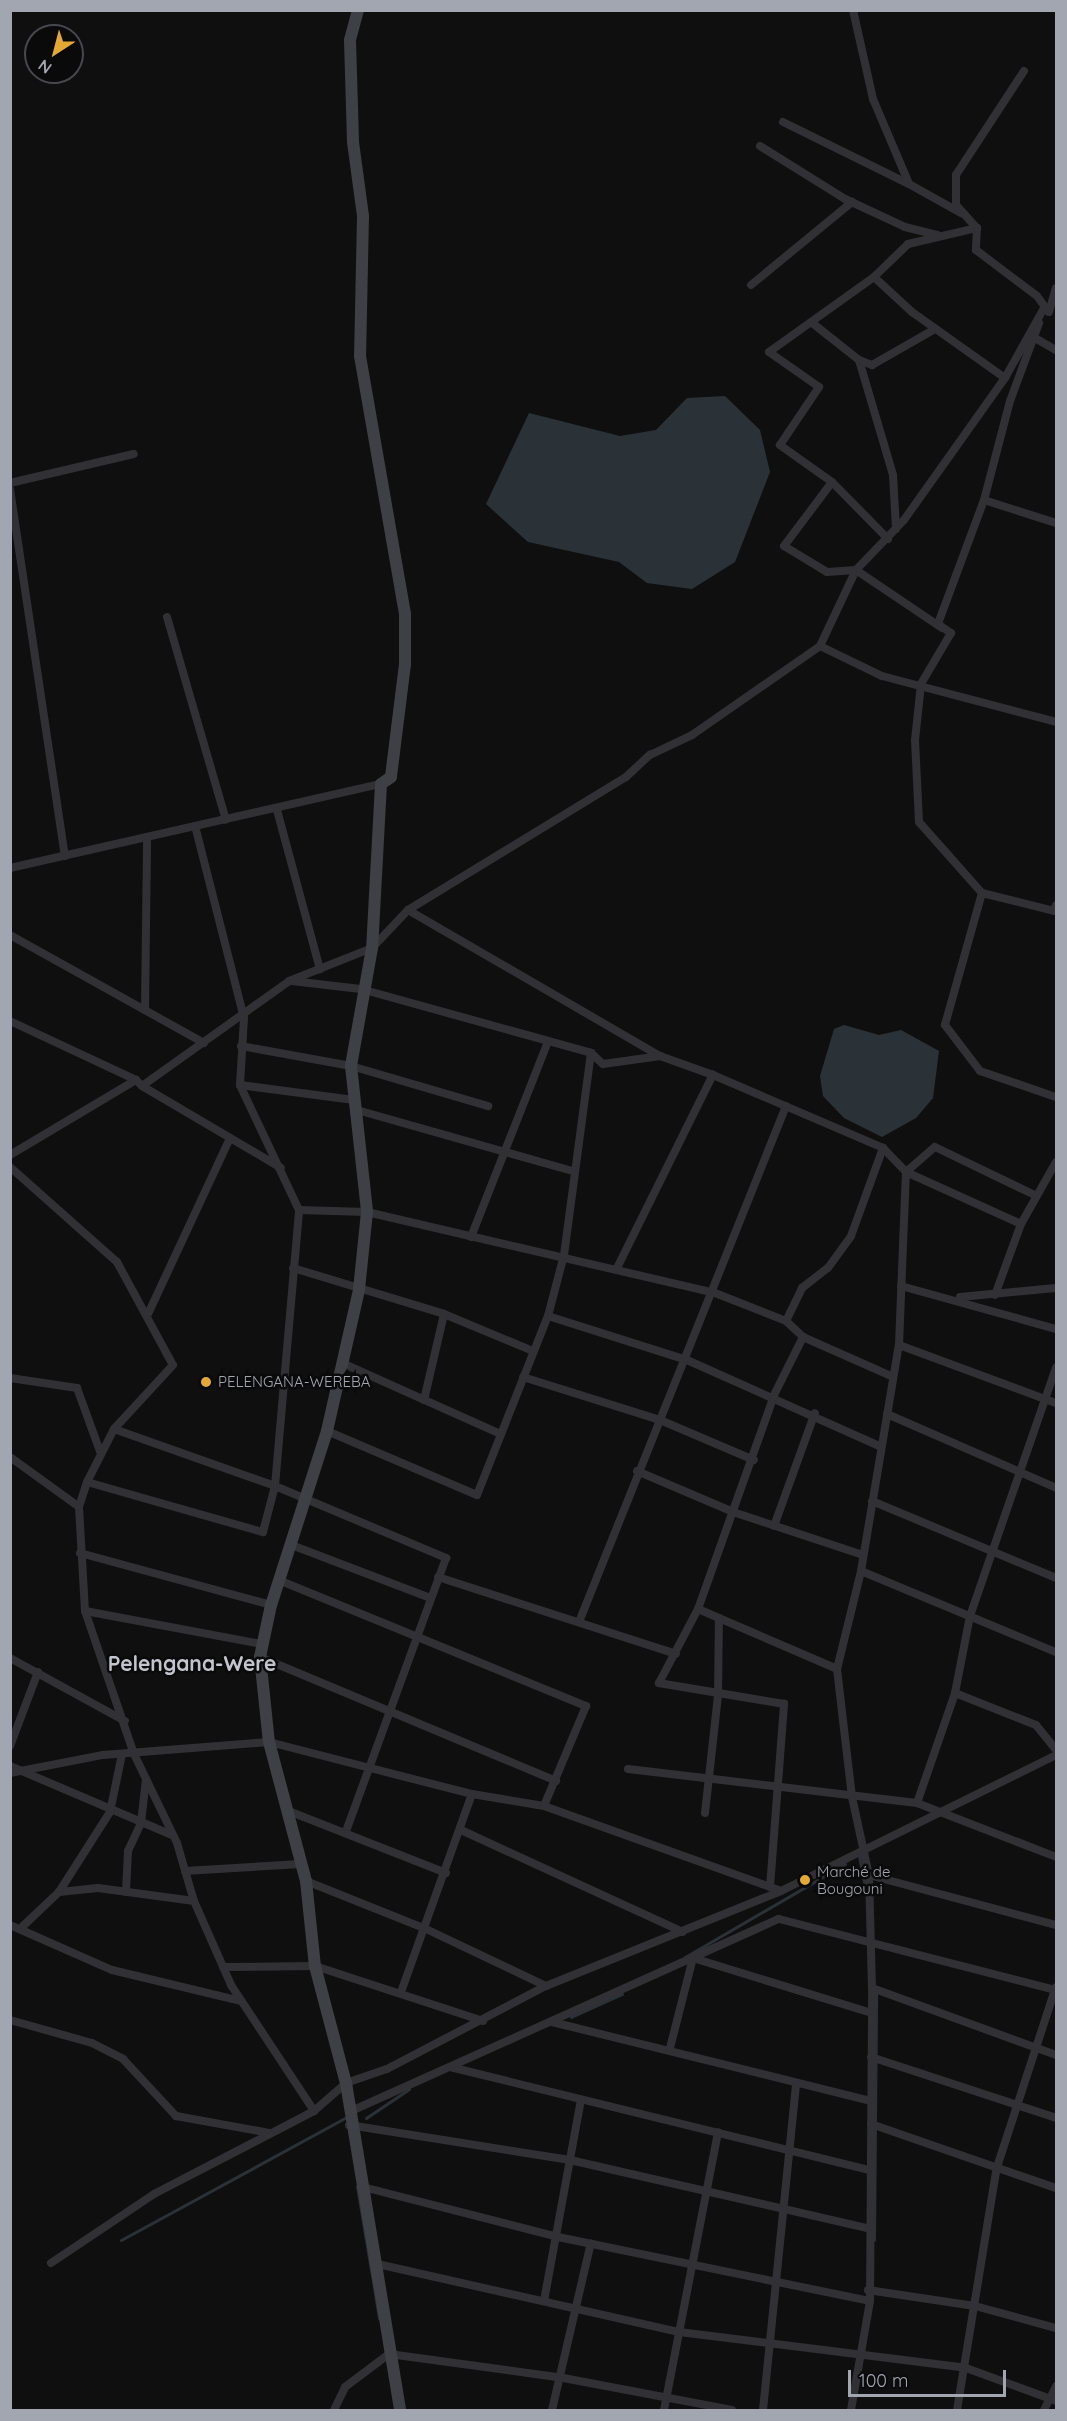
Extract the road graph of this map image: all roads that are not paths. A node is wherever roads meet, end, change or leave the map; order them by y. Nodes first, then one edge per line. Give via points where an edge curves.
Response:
1 (358, 10) edge
2 (853, 10) edge
3 (1024, 71) dead end
4 (783, 122) dead end
5 (760, 146) dead end
6 (909, 184) junction
7 (852, 202) junction
8 (962, 213) junction
9 (977, 228) junction
10 (941, 236) junction
11 (874, 277) junction
12 (751, 285) dead end
13 (1056, 288) edge
14 (1046, 310) junction
15 (811, 321) junction
16 (935, 329) junction
17 (1035, 339) junction
18 (1056, 350) edge
19 (859, 360) junction
20 (1005, 378) junction
21 (134, 454) dead end
22 (832, 482) junction
23 (10, 483) edge
24 (10, 489) edge
25 (984, 500) junction
26 (1056, 521) edge
27 (896, 529) junction
28 (888, 539) junction
29 (856, 570) junction
30 (167, 617) dead end
31 (951, 633) junction
32 (820, 646) junction
33 (921, 684) junction
34 (1056, 722) edge
35 (381, 784) junction
36 (277, 810) junction
37 (226, 820) junction
38 (195, 826) junction
39 (147, 837) junction
40 (65, 856) junction
41 (10, 868) edge
42 (982, 892) junction
43 (1056, 905) edge
44 (408, 910) junction
45 (10, 935) edge
46 (372, 948) junction
47 (320, 969) junction
48 (289, 981) junction
49 (361, 989) junction
50 (145, 1010) junction
51 (244, 1018) junction
52 (10, 1021) edge
53 (548, 1042) junction
54 (204, 1043) junction
55 (242, 1046) junction
56 (591, 1053) junction
57 (660, 1056) junction
58 (351, 1066) junction
59 (713, 1075) junction
60 (139, 1083) junction
61 (240, 1085) junction
62 (1056, 1097) edge
63 (355, 1105) junction
64 (488, 1106) dead end
65 (786, 1106) junction
66 (230, 1138) junction
67 (883, 1148) junction
68 (508, 1150) junction
69 (10, 1155) edge
70 (1056, 1162) edge
71 (10, 1167) edge
72 (281, 1168) junction
73 (573, 1171) junction
74 (906, 1172) junction
75 (1037, 1196) junction
76 (299, 1210) junction
77 (367, 1212) junction
78 (1021, 1224) junction
79 (471, 1237) junction
80 (564, 1255) junction
81 (293, 1268) junction
82 (616, 1268) junction
83 (901, 1286) junction
84 (1056, 1288) edge
85 (359, 1290) junction
86 (715, 1293) junction
87 (995, 1295) junction
88 (954, 1297) junction
89 (148, 1314) junction
90 (444, 1314) junction
91 (548, 1316) junction
92 (786, 1321) junction
93 (1056, 1329) edge
94 (802, 1337) junction
95 (899, 1345) junction
96 (533, 1351) junction
97 (687, 1360) junction
98 (342, 1364) junction
99 (1056, 1366) edge
100 (891, 1376) junction
101 (523, 1377) junction
102 (10, 1378) edge
103 (774, 1395) junction
104 (424, 1400) junction
105 (1046, 1400) junction
106 (1056, 1403) edge
107 (815, 1413) junction
108 (887, 1414) junction
109 (660, 1420) junction
110 (114, 1429) junction
111 (327, 1431) junction
112 (501, 1434) junction
113 (879, 1446) junction
114 (101, 1454) junction
115 (10, 1457) edge
116 (754, 1460) junction
117 (637, 1471) junction
118 (1019, 1472) junction
119 (87, 1482) junction
120 (275, 1486) junction
121 (1056, 1488) edge
122 (307, 1501) junction
123 (872, 1501) junction
124 (79, 1507) junction
125 (733, 1512) junction
126 (774, 1526) junction
127 (294, 1546) junction
128 (992, 1551) junction
129 (80, 1553) junction
130 (863, 1555) junction
131 (861, 1571) junction
132 (438, 1577) junction
133 (1056, 1578) edge
134 (281, 1581) junction
135 (430, 1598) junction
136 (271, 1605) junction
137 (698, 1609) junction
138 (85, 1611) junction
139 (970, 1616) junction
140 (718, 1618) junction
141 (579, 1622) junction
142 (417, 1637) junction
143 (261, 1650) junction
144 (1056, 1652) edge
145 (676, 1653) junction
146 (10, 1658) edge
147 (837, 1669) junction
148 (38, 1672) junction
149 (955, 1693) junction
150 (717, 1695) junction
151 (392, 1708) junction
152 (125, 1721) junction
153 (269, 1742) junction
154 (10, 1746) edge
155 (1056, 1750) edge
156 (122, 1754) junction
157 (134, 1754) junction
158 (1056, 1755) edge
159 (10, 1766) edge
160 (369, 1766) junction
161 (628, 1769) dead end
162 (20, 1770) junction
163 (10, 1773) edge
164 (146, 1778) junction
165 (556, 1781) junction
166 (707, 1781) junction
167 (778, 1790) junction
168 (472, 1794) junction
169 (852, 1797) junction
170 (917, 1803) junction
171 (544, 1806) junction
172 (285, 1810) junction
173 (110, 1812) junction
174 (942, 1812) junction
175 (705, 1814) dead end
176 (141, 1823) junction
177 (461, 1830) junction
178 (346, 1832) junction
179 (172, 1834) junction
180 (861, 1849) junction
181 (1056, 1857) edge
182 (300, 1864) junction
183 (185, 1871) junction
184 (446, 1873) junction
185 (869, 1875) junction
186 (306, 1881) junction
187 (770, 1887) junction
188 (781, 1891) junction
189 (126, 1892) junction
190 (59, 1893) junction
191 (194, 1901) junction
192 (10, 1925) edge
193 (1056, 1925) edge
194 (22, 1927) junction
195 (426, 1929) junction
196 (683, 1932) junction
197 (868, 1938) junction
198 (693, 1958) junction
199 (223, 1966) junction
200 (315, 1966) junction
201 (546, 1986) junction
202 (872, 1988) junction
203 (1056, 1989) edge
204 (401, 1992) junction
205 (241, 2001) junction
206 (872, 2013) junction
207 (10, 2020) edge
208 (483, 2020) junction
209 (551, 2022) junction
210 (1035, 2047) junction
211 (670, 2048) junction
212 (1056, 2055) edge
213 (871, 2057) junction
214 (450, 2067) junction
215 (346, 2083) junction
216 (796, 2084) junction
217 (581, 2099) junction
218 (872, 2101) junction
219 (1016, 2105) junction
220 (314, 2111) junction
221 (349, 2112) junction
222 (1056, 2118) edge
223 (871, 2124) junction
224 (349, 2125) junction
225 (718, 2132) junction
226 (271, 2133) junction
227 (790, 2148) junction
228 (570, 2160) junction
229 (997, 2167) junction
230 (870, 2170) junction
231 (363, 2187) junction
232 (1056, 2188) edge
233 (708, 2190) junction
234 (783, 2212) junction
235 (868, 2228) junction
236 (558, 2237) junction
237 (591, 2243) junction
238 (51, 2263) dead end
239 (372, 2263) junction
240 (691, 2263) junction
241 (780, 2284) junction
242 (868, 2290) junction
243 (544, 2301) junction
244 (870, 2301) junction
245 (975, 2306) junction
246 (573, 2308) junction
247 (1056, 2328) edge
248 (679, 2332) junction
249 (771, 2347) junction
250 (389, 2354) junction
251 (859, 2358) junction
252 (966, 2368) junction
253 (558, 2377) junction
254 (1056, 2386) edge
255 (667, 2398) junction
256 (1053, 2400) edge
257 (334, 2410) edge
258 (400, 2410) edge
259 (552, 2410) edge
260 (664, 2410) edge
261 (732, 2410) edge
262 (763, 2410) edge
263 (851, 2410) edge
264 (957, 2410) edge
265 (1044, 2410) edge

1 - 35 street via 350,40 352,142 363,216 360,356 405,614 400,712 391,777
2 - 6 street via 873,99
3 - 8 street via 956,175 956,205
4 - 6 street
5 - 7 street
6 - 8 street
7 - 10 street via 905,227
7 - 12 street
8 - 9 street
9 - 10 street
9 - 14 street via 976,250 1037,296
10 - 11 street via 908,244
11 - 15 street
11 - 16 street
13 - 14 street
14 - 17 street
14 - 20 street
15 - 19 street
15 - 22 street via 769,352 819,387 780,445
16 - 19 street via 872,365
16 - 20 street
17 - 18 street
17 - 25 street via 1010,401
19 - 27 street via 893,475
20 - 27 street
21 - 23 street
22 - 28 street
22 - 29 street via 784,546 827,572
24 - 40 street
25 - 26 street
25 - 31 street via 938,624
27 - 28 street
28 - 29 street
29 - 31 street
29 - 32 street
30 - 37 street
31 - 33 street
32 - 33 street via 882,676
32 - 44 street via 692,735 650,754 626,777
33 - 34 street
33 - 42 street via 915,740 919,822
35 - 36 street
35 - 46 street
36 - 37 street
36 - 47 street
37 - 38 street
38 - 39 street
38 - 51 street
39 - 40 street
39 - 50 street
40 - 41 street
42 - 43 street via 1054,911
42 - 62 street via 945,1025 981,1071
44 - 46 street
44 - 57 street
45 - 50 street
46 - 47 street
46 - 49 street
47 - 48 street
48 - 49 street
48 - 51 street
49 - 53 street
49 - 58 street
50 - 54 street
51 - 54 street
51 - 55 street
52 - 60 street
53 - 56 street
53 - 68 street
54 - 60 street
55 - 58 street
55 - 61 street
56 - 57 street via 603,1064
56 - 73 street
57 - 59 street
58 - 63 street
58 - 64 street
59 - 65 street
59 - 82 street
60 - 66 street
60 - 69 street
61 - 63 street
61 - 72 street
63 - 68 street
63 - 77 street
65 - 67 street
65 - 86 street
66 - 72 street
66 - 89 street
67 - 74 street
67 - 92 street via 851,1236 828,1268 802,1288
68 - 73 street
68 - 79 street
70 - 75 street
71 - 89 street via 117,1262
72 - 76 street
73 - 80 street
74 - 75 street via 935,1147
74 - 78 street
74 - 83 street
75 - 78 street
76 - 77 street
76 - 81 street
77 - 79 street
77 - 85 street
78 - 87 street
79 - 80 street
80 - 82 street
80 - 91 street
81 - 85 street
81 - 120 street
82 - 86 street
83 - 88 street
83 - 95 street
84 - 87 street
85 - 90 street
85 - 98 street
86 - 92 street
86 - 97 street
87 - 88 street
88 - 93 street
89 - 110 street via 173,1365
90 - 96 street
90 - 104 street
91 - 96 street
91 - 97 street
92 - 94 street
94 - 100 street
94 - 103 street
95 - 100 street
95 - 105 street
96 - 101 street
97 - 103 street
97 - 109 street
98 - 104 street
98 - 111 street
99 - 105 street
100 - 108 street
101 - 109 street
101 - 112 street
102 - 114 street via 77,1388
103 - 107 street
103 - 116 street
104 - 112 street
105 - 106 street
105 - 118 street
107 - 113 street
107 - 126 street
108 - 113 street
108 - 118 street
109 - 116 street
109 - 117 street
110 - 114 street
110 - 120 street
111 - 112 street via 477,1495
111 - 122 street
113 - 123 street
114 - 119 street
115 - 124 street
116 - 125 street
117 - 125 street
117 - 141 street
118 - 121 street
118 - 128 street
119 - 120 street via 263,1532
119 - 124 street
120 - 122 street
122 - 127 street
122 - 132 street via 446,1558
123 - 128 street
123 - 130 street
124 - 129 street
125 - 126 street
125 - 137 street
126 - 130 street
127 - 134 street
127 - 135 street
128 - 133 street
128 - 139 street
129 - 136 street
129 - 138 street
130 - 131 street
131 - 139 street
131 - 147 street
132 - 135 street
132 - 141 street
134 - 136 street
134 - 142 street
135 - 142 street
136 - 143 street
137 - 140 street
137 - 145 street
138 - 143 street
138 - 152 street
139 - 144 street
139 - 149 street
140 - 147 street
140 - 150 street
141 - 145 street
142 - 151 street
142 - 165 street via 586,1706
143 - 151 street
143 - 153 street
145 - 150 street via 659,1683
146 - 148 street
147 - 169 street
148 - 152 street
148 - 154 street
149 - 155 street via 1036,1725
149 - 170 street
150 - 166 street
150 - 167 street via 784,1704
151 - 160 street
151 - 165 street
152 - 157 street
153 - 157 street
153 - 160 street
153 - 172 street
156 - 157 street
156 - 162 street
156 - 173 street
157 - 164 street
158 - 174 street
159 - 162 street
160 - 168 street
160 - 178 street
161 - 166 street
162 - 163 street
162 - 173 street
164 - 176 street
164 - 179 street
165 - 171 street
166 - 167 street
166 - 175 street
167 - 169 street
167 - 187 street
168 - 171 street
168 - 177 street
169 - 170 street
169 - 180 street
170 - 174 street
171 - 187 street
172 - 178 street
172 - 182 street
173 - 176 street
173 - 190 street
174 - 180 street
174 - 181 street
176 - 179 street
176 - 189 street via 128,1851
177 - 184 street
177 - 196 street
178 - 184 street
179 - 183 street
180 - 185 street
180 - 188 street
182 - 183 street
182 - 186 street
183 - 191 street
184 - 195 street
185 - 193 street
185 - 197 street
186 - 195 street
186 - 200 street
187 - 188 street
188 - 196 street
189 - 190 street
189 - 191 street
190 - 194 street
191 - 199 street
192 - 194 street
194 - 205 street via 112,1970
195 - 201 street
195 - 204 street
196 - 201 street
197 - 198 street via 779,1919
197 - 202 street
197 - 203 street
198 - 206 street
198 - 209 street
198 - 211 street
199 - 200 street
199 - 205 street
200 - 204 street
200 - 215 street
201 - 208 street
202 - 206 street
202 - 210 street
203 - 210 street
204 - 208 street
205 - 220 street
206 - 213 street
207 - 226 street via 93,2043 123,2059 176,2116
208 - 215 street via 387,2069
209 - 211 street
209 - 214 street
210 - 212 street
210 - 219 street
211 - 216 street
213 - 218 street
213 - 219 street
214 - 217 street
214 - 221 street
215 - 220 street
215 - 221 street
216 - 218 street
216 - 227 street
217 - 225 street
217 - 228 street
218 - 223 street
219 - 222 street
219 - 229 street
220 - 226 street
221 - 224 street
223 - 229 street
223 - 230 street
224 - 228 street
224 - 231 street
225 - 227 street
225 - 233 street
226 - 238 street via 154,2194
227 - 230 street
227 - 234 street
228 - 233 street
228 - 236 street
229 - 232 street
229 - 245 street
230 - 235 street
231 - 236 street
231 - 239 street
233 - 234 street
233 - 240 street
234 - 235 street
234 - 241 street
235 - 242 street
236 - 237 street
236 - 243 street
237 - 240 street
237 - 246 street
239 - 243 street
239 - 250 street
240 - 241 street
240 - 248 street
241 - 244 street
241 - 249 street
242 - 244 street
242 - 245 street
243 - 246 street
244 - 251 street
245 - 247 street
245 - 252 street
246 - 248 street
246 - 253 street
248 - 249 street
248 - 255 street
249 - 251 street
249 - 262 street
250 - 253 street
250 - 257 street via 345,2387
250 - 258 street
251 - 252 street
251 - 263 street
252 - 256 street
252 - 264 street
253 - 255 street
253 - 259 street
254 - 256 street
255 - 260 street
255 - 261 street
256 - 265 street

